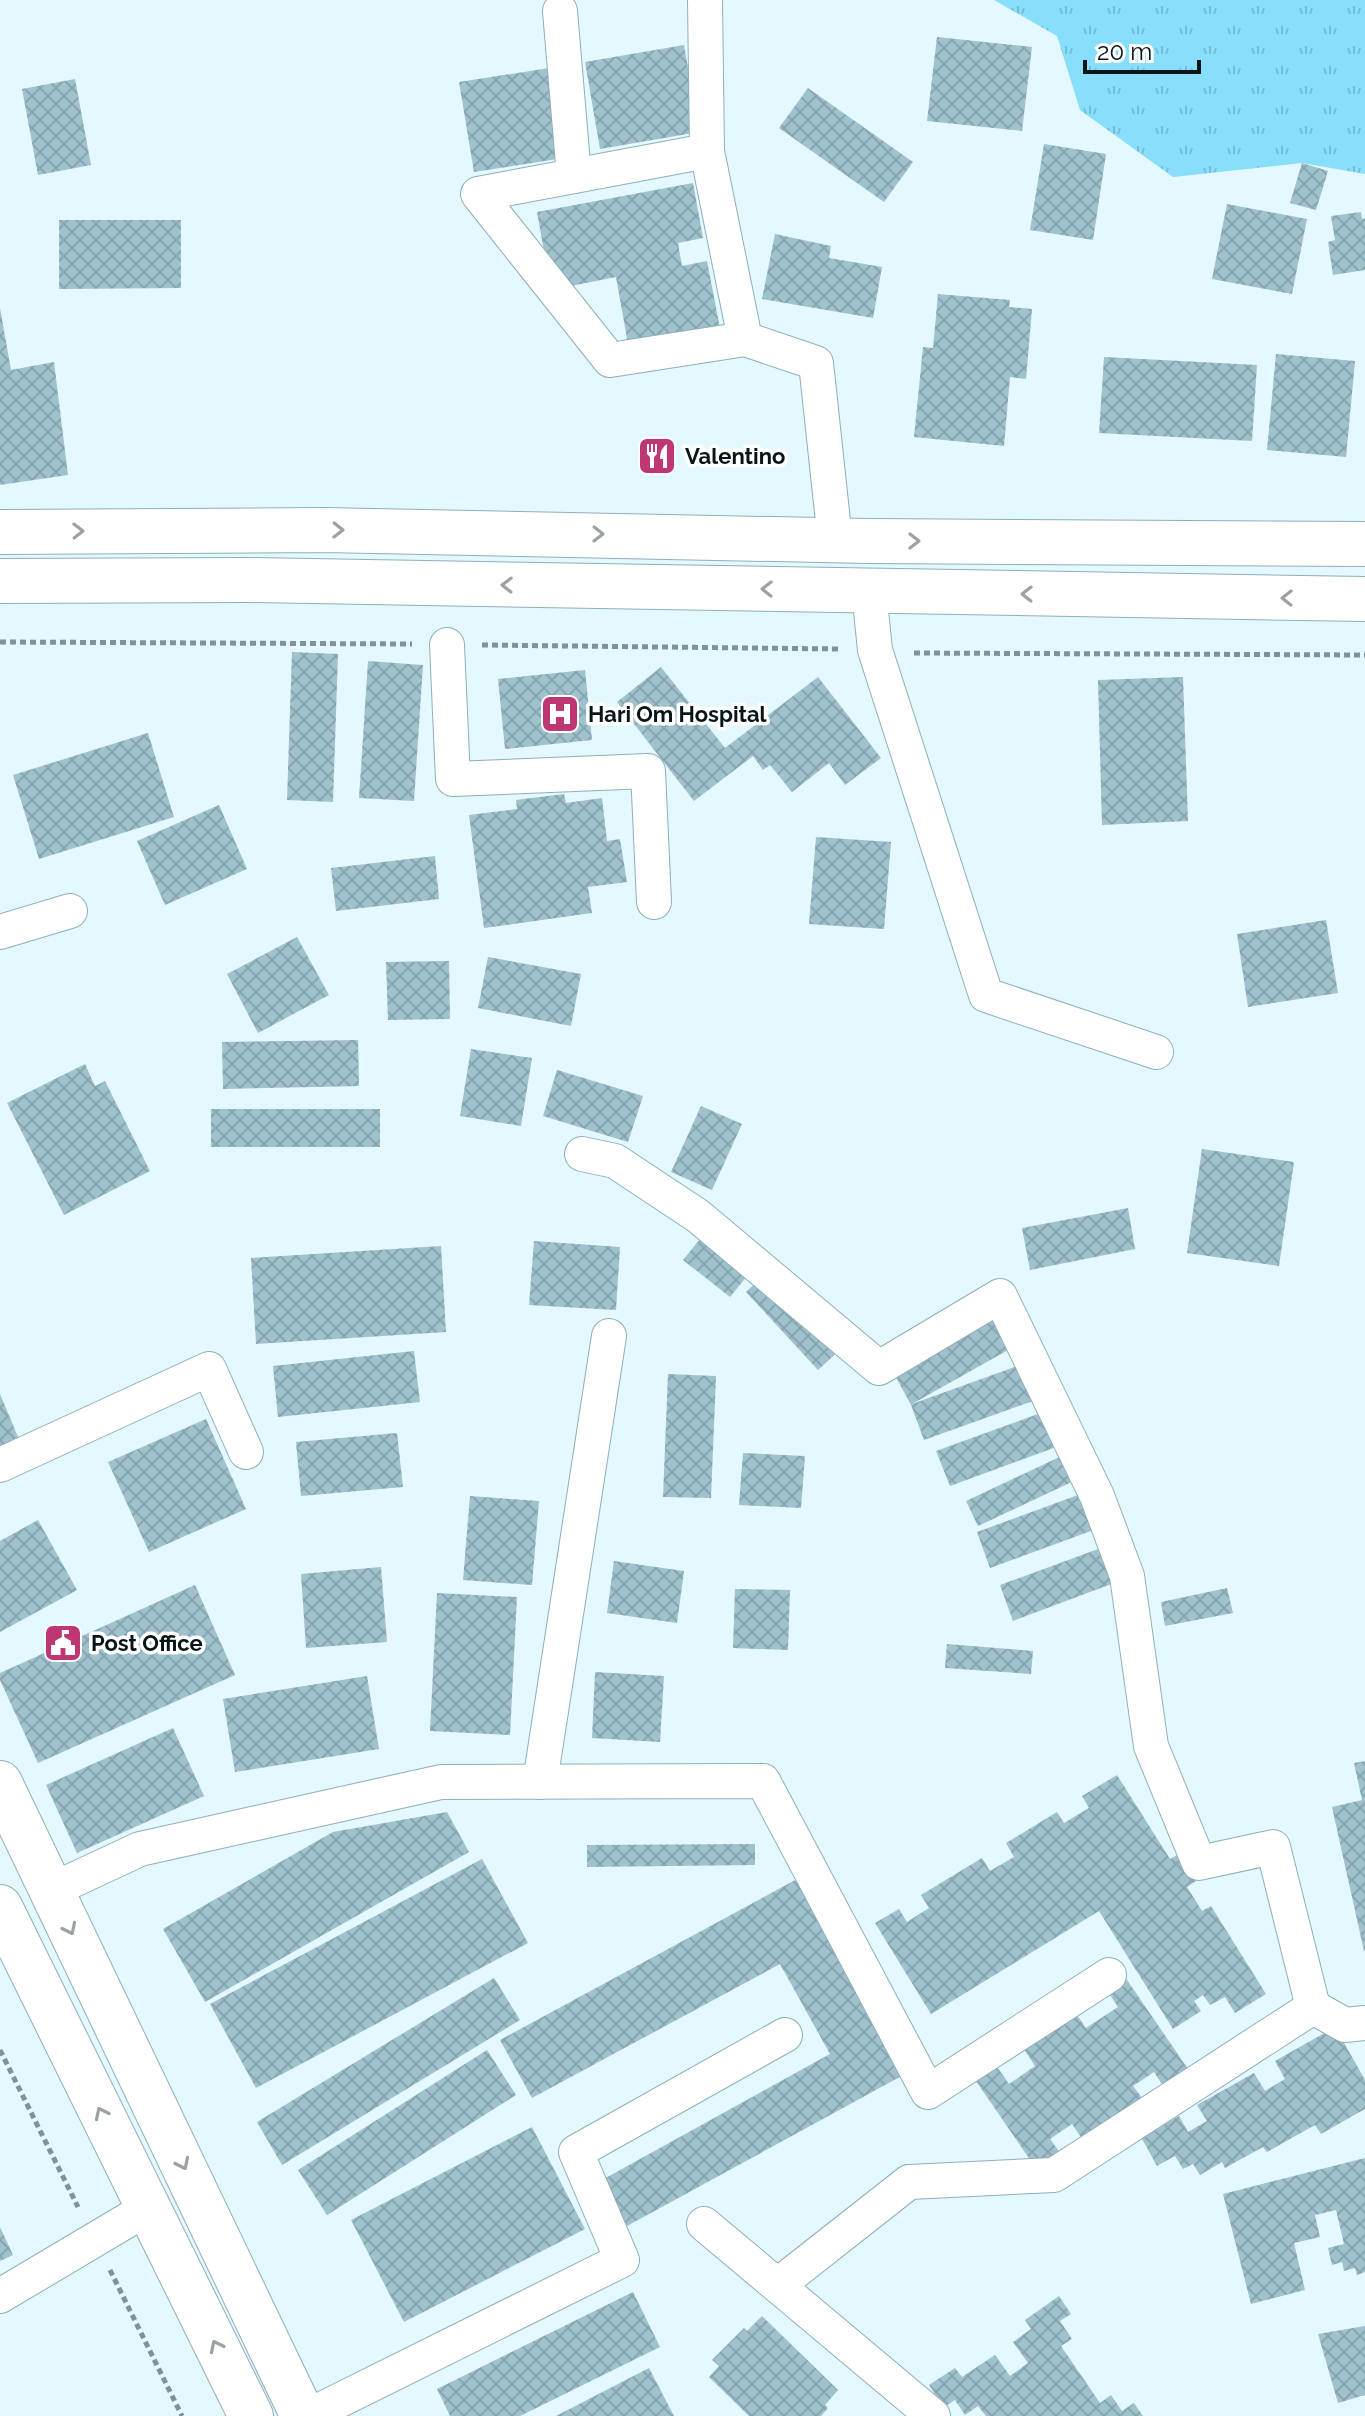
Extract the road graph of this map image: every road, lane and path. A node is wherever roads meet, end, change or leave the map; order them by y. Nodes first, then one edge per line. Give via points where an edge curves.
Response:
1 (705, 0) edge
2 (560, 11) dead end
3 (707, 151) junction
4 (574, 176) junction
5 (745, 339) junction
6 (0, 532) edge
7 (852, 540) junction
8 (1365, 544) edge
9 (0, 581) edge
10 (869, 591) junction
11 (1365, 599) edge
12 (0, 642) edge
13 (447, 645) junction
14 (875, 650) junction
15 (1365, 655) edge
16 (654, 902) dead end
17 (70, 911) dead end
18 (0, 932) edge
19 (1156, 1052) dead end
20 (582, 1154) dead end
21 (609, 1336) dead end
22 (246, 1452) dead end
23 (0, 1465) edge
24 (540, 1782) junction
25 (0, 1783) edge
26 (52, 1890) junction
27 (0, 1907) edge
28 (1109, 1975) dead end
29 (1313, 2007) junction
30 (1365, 2023) edge
31 (785, 2035) dead end
32 (148, 2208) junction
33 (704, 2224) dead end
34 (778, 2285) junction
35 (0, 2296) edge
36 (251, 2416) edge
37 (306, 2416) edge
38 (933, 2416) edge

1 - 3 street
2 - 4 street
3 - 4 street
3 - 5 street
4 - 5 street via 478,194 610,360
5 - 7 street via 816,363
6 -> 7 main road via 324,530
7 -> 8 main road
7 - 10 main road
10 -> 9 main road
11 -> 10 main road
10 - 14 street
12 - 13 path
13 - 14 path
13 - 16 street via 453,779 648,771
14 - 15 path
14 - 19 street via 986,995
17 - 18 street
20 - 29 street via 615,1161 698,1216 879,1368 1000,1296 1097,1496 1127,1576 1151,1746 1199,1863 1273,1847
21 - 24 street
22 - 23 street via 209,1369
24 - 26 street via 441,1782 140,1849
24 - 28 street via 763,1781 928,2092
25 - 26 main road
26 -> 37 main road
32 -> 27 main road
29 - 30 street via 1345,2025
29 - 34 street via 1054,2175 909,2182
31 - 37 street via 576,2152 622,2260
32 - 35 street
36 -> 32 main road
33 - 34 street
34 - 38 street

